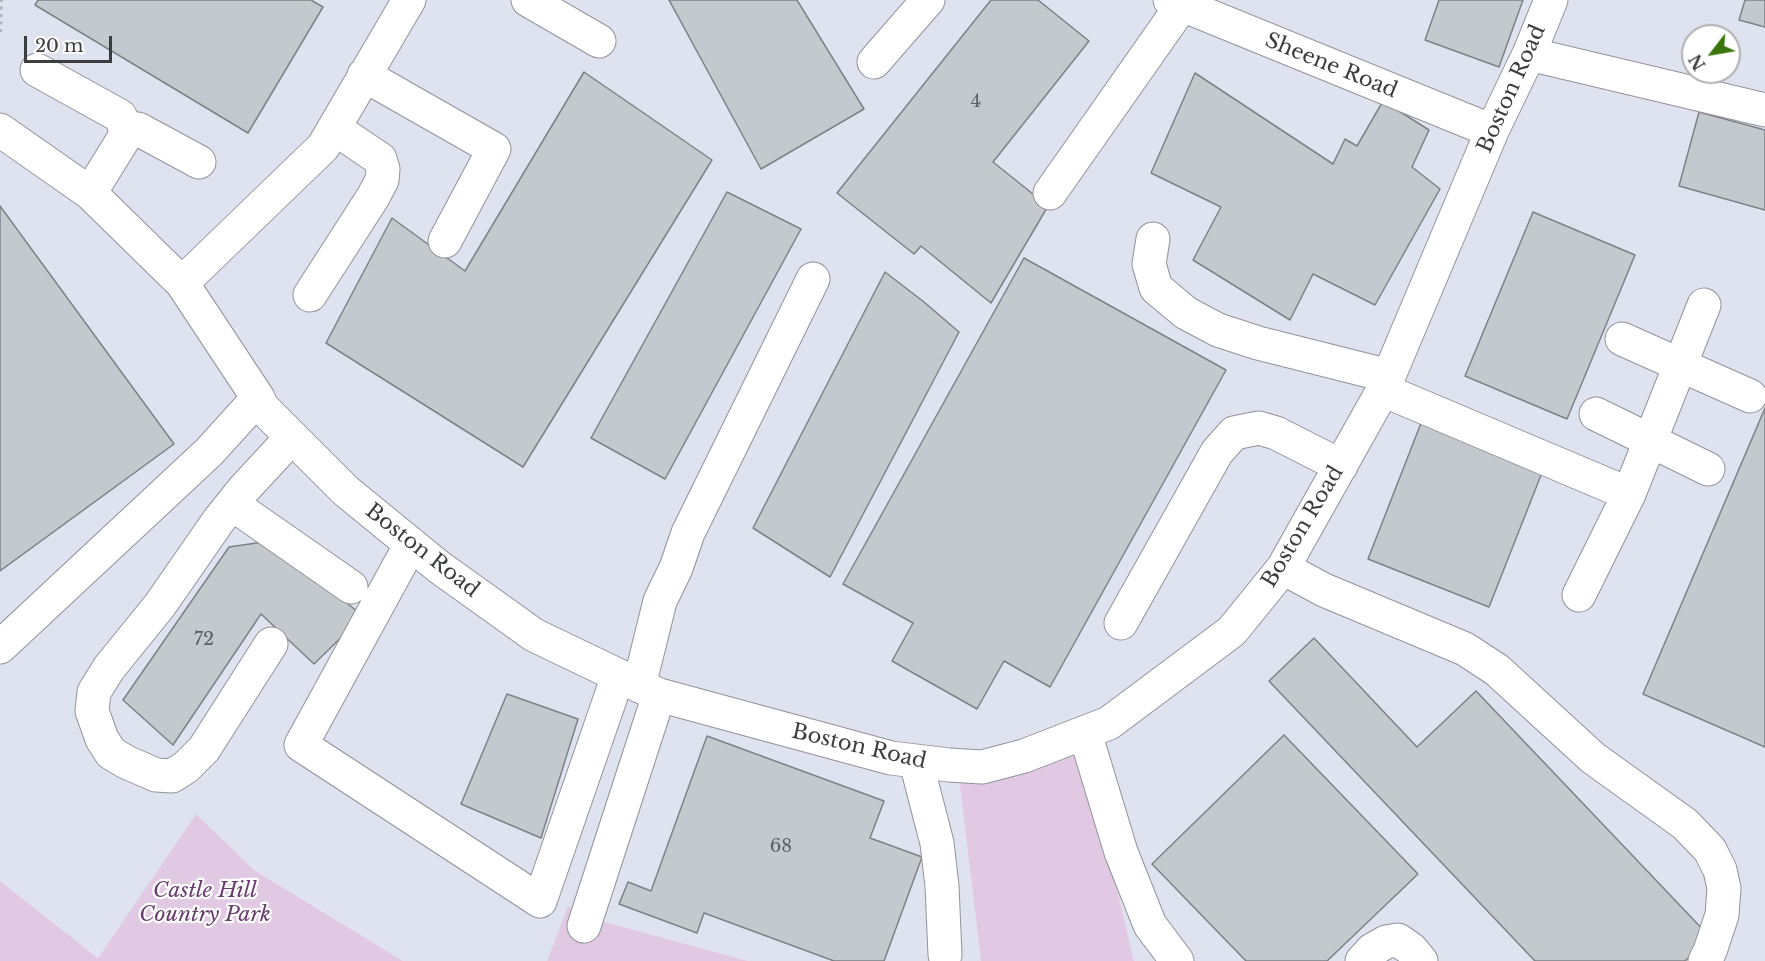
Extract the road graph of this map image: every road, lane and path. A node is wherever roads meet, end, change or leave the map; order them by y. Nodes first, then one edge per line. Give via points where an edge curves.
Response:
1 (1, 0) edge
2 (409, 0) edge
3 (528, 0) edge
4 (928, 0) edge
5 (1551, 0) edge
6 (1176, 2) edge
7 (0, 32) edge
8 (599, 40) dead end
9 (1529, 54) junction
10 (874, 62) dead end
11 (37, 69) dead end
12 (364, 75) junction
13 (1765, 110) edge
14 (334, 128) junction
15 (0, 130) edge
16 (1492, 131) junction
17 (126, 135) junction
18 (199, 162) dead end
19 (90, 193) junction
20 (1050, 193) dead end
21 (1153, 239) dead end
22 (445, 241) dead end
23 (813, 279) dead end
24 (182, 282) junction
25 (310, 295) dead end
26 (1704, 305) dead end
27 (1622, 339) dead end
28 (1681, 365) junction
29 (1386, 383) junction
30 (1750, 396) dead end
31 (258, 398) junction
32 (1596, 414) dead end
33 (292, 437) junction
34 (1651, 441) junction
35 (1341, 466) junction
36 (1708, 469) dead end
37 (1629, 494) junction
38 (232, 504) junction
39 (411, 544) junction
40 (1283, 568) junction
41 (351, 587) dead end
42 (1580, 595) dead end
43 (1121, 623) dead end
44 (271, 644) dead end
45 (0, 647) edge
46 (638, 686) junction
47 (1085, 733) junction
48 (916, 762) junction
49 (584, 926) dead end
50 (945, 955) dead end
51 (1177, 961) edge
52 (1362, 961) edge
53 (1421, 961) edge
54 (1705, 961) edge

1 - 7 path
2 - 12 street
3 - 8 street
4 - 10 street
5 - 9 street, Boston Road
6 - 16 street, Sheene Road
6 - 20 street
9 - 13 street
9 - 16 street, Boston Road
11 - 17 street via 120,116
12 - 14 street
12 - 22 street via 494,149
14 - 24 street via 323,147
14 - 25 street via 380,159 382,180
15 - 19 street, Boston Road
16 - 29 street, Boston Road
17 - 18 street via 138,129
17 - 19 street
19 - 24 street, Boston Road
21 - 29 street via 1149,264 1156,288 1186,313 1218,330
23 - 46 street via 687,533 660,601
24 - 31 street, Boston Road
26 - 28 street
27 - 28 street
28 - 30 street
28 - 34 street
29 - 35 street, Boston Road
29 - 37 street
31 - 33 street, Boston Road
31 - 45 street via 209,452
32 - 34 street
33 - 38 street
33 - 39 street, Boston Road via 346,491
34 - 36 street
34 - 37 street
35 - 40 street, Boston Road
35 - 43 street via 1276,433 1259,428 1234,433 1217,452
37 - 42 street
38 - 41 street
38 - 44 street via 94,693 92,711 102,739 111,753 126,762 156,775 172,776 204,749
39 - 46 street, Boston Road via 534,635
39 - 46 street via 301,745 540,901
40 - 47 street, Boston Road via 1232,631 1108,723
40 - 54 street via 1324,591 1465,649 1497,670 1593,758 1685,824 1710,850 1724,888 1722,915
46 - 48 street, Boston Road
46 - 49 street
47 - 48 street, Boston Road via 1024,756 982,766
47 - 51 street via 1121,852 1150,924
48 - 50 street via 937,843
52 - 53 street via 1372,950 1398,940

